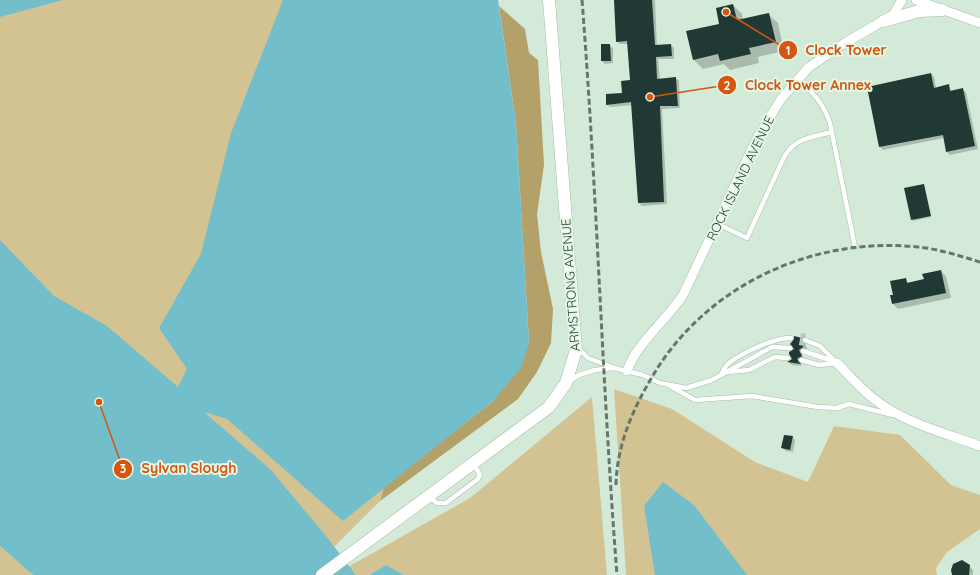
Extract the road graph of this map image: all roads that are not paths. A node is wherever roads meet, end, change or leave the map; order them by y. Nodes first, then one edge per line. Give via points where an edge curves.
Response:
1 (549, 0) edge
2 (902, 0) edge
3 (916, 0) edge
4 (942, 10) junction
5 (884, 21) junction
6 (980, 23) edge
7 (797, 79) junction
8 (832, 132) junction
9 (718, 224) junction
10 (855, 247) dead end
11 (791, 338) dead end
12 (805, 340) tunnel mouth
13 (576, 344) junction
14 (790, 348) dead end
15 (803, 351) dead end
16 (788, 358) dead end
17 (802, 360) dead end
18 (837, 363) junction
19 (614, 368) junction
20 (627, 371) junction
21 (722, 373) junction
22 (566, 383) junction
23 (670, 386) junction
24 (906, 419) junction
25 (980, 446) edge
26 (473, 462) junction
27 (428, 496) junction
28 (322, 575) edge

1 - 13 street, ARMSTRONG AVENUE
2 - 5 street, ROCK ISLAND AVENUE via 896,12
3 - 4 street
4 - 5 street via 919,11
4 - 6 street
5 - 7 street, ROCK ISLAND AVENUE via 845,43
7 - 8 lane via 818,98 825,109
7 - 9 street, ROCK ISLAND AVENUE via 781,99 759,135
8 - 9 lane via 802,139 790,147 747,238
8 - 10 lane
9 - 20 street, ROCK ISLAND AVENUE via 683,295 642,344 630,361
11 - 21 lane via 773,340 729,363
12 - 18 lane via 820,346
13 - 19 lane via 588,358
13 - 22 street, ARMSTRONG AVENUE via 575,356
14 - 21 lane via 772,347
15 - 18 lane
16 - 21 lane via 775,357 749,370
17 - 18 lane via 819,365
18 - 24 street via 874,399
19 - 20 lane
19 - 22 lane via 579,375
20 - 23 lane
21 - 23 lane via 712,380 686,388
22 - 26 street, ARMSTRONG AVENUE via 548,407
23 - 24 lane via 695,400 752,396 818,407 837,408 849,404
24 - 25 street
26 - 27 street, ARMSTRONG AVENUE
26 - 27 lane via 479,471 478,479 446,503 437,503
27 - 28 street, ARMSTRONG AVENUE

